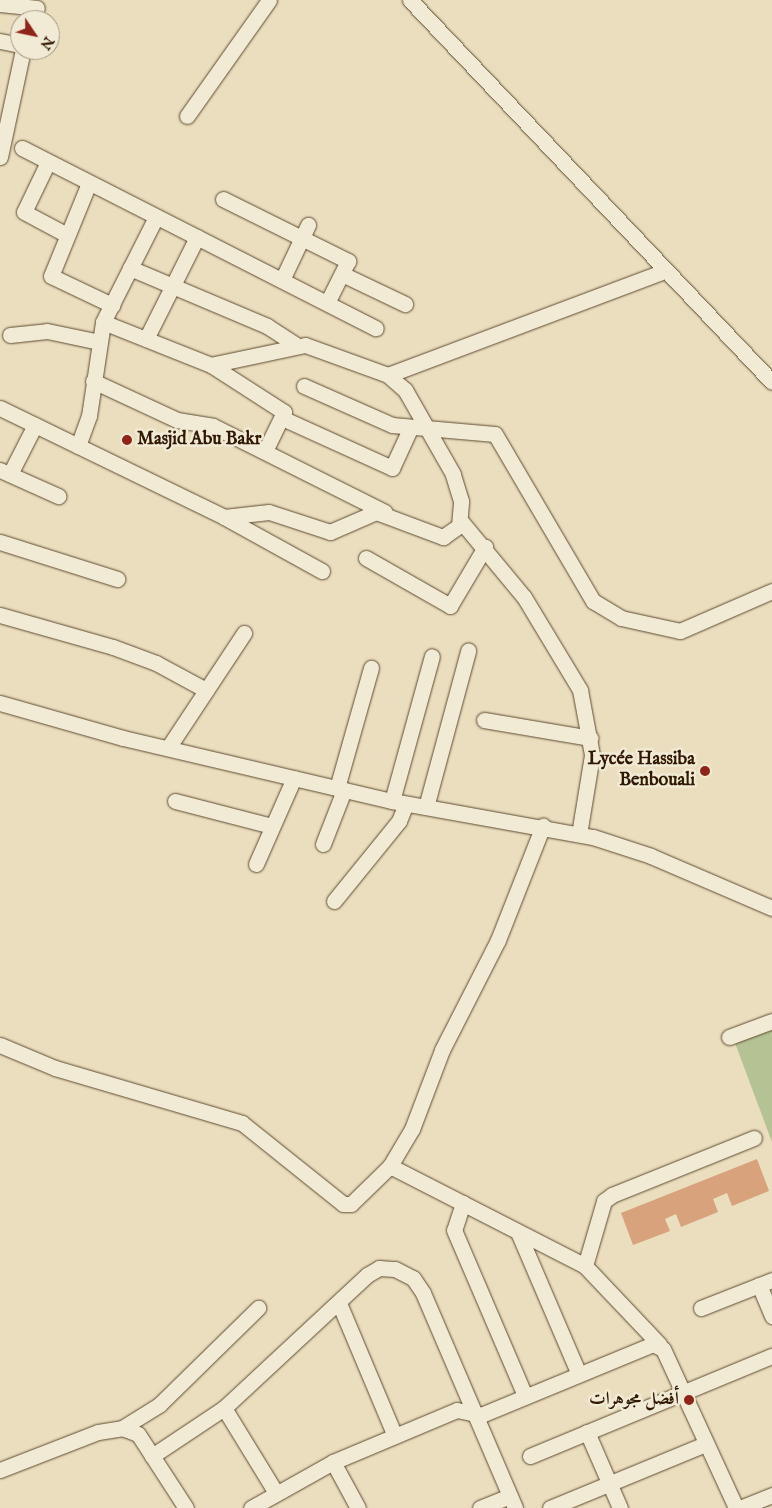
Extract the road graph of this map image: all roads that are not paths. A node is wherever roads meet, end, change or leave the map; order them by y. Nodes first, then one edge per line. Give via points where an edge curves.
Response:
1 (269, 0) edge
2 (410, 0) edge
3 (0, 4) edge
4 (36, 9) edge
5 (21, 60) edge
6 (187, 116) dead end
7 (22, 148) dead end
8 (0, 156) edge
9 (48, 162) junction
10 (89, 183) junction
11 (223, 199) dead end
12 (156, 217) junction
13 (305, 232) junction
14 (65, 234) junction
15 (197, 238) junction
16 (130, 268) junction
17 (664, 271) junction
18 (342, 274) junction
19 (282, 280) junction
20 (172, 286) junction
21 (327, 303) junction
22 (405, 304) dead end
23 (112, 306) junction
24 (103, 322) junction
25 (376, 328) dead end
26 (10, 335) dead end
27 (146, 339) junction
28 (98, 342) junction
29 (296, 344) junction
30 (212, 365) junction
31 (388, 375) junction
32 (93, 380) junction
33 (772, 382) edge
34 (304, 386) dead end
35 (0, 408) edge
36 (282, 418) junction
37 (35, 425) junction
38 (426, 427) junction
39 (410, 429) junction
40 (78, 446) junction
41 (265, 451) junction
42 (5, 472) edge
43 (58, 496) dead end
44 (224, 517) junction
45 (395, 518) junction
46 (460, 520) junction
47 (0, 542) edge
48 (486, 547) junction
49 (366, 558) dead end
50 (322, 571) dead end
51 (117, 579) dead end
52 (772, 591) edge
53 (0, 615) edge
54 (244, 634) dead end
55 (468, 651) dead end
56 (432, 656) dead end
57 (371, 668) dead end
58 (206, 690) junction
59 (0, 703) edge
60 (484, 720) dead end
61 (590, 738) junction
62 (168, 748) junction
63 (294, 778) junction
64 (341, 789) junction
65 (176, 802) dead end
66 (399, 803) junction
67 (426, 807) junction
68 (272, 826) junction
69 (543, 826) junction
70 (578, 834) junction
71 (323, 844) dead end
72 (256, 864) dead end
73 (334, 900) dead end
74 (772, 908) edge
75 (772, 1021) edge
76 (729, 1036) dead end
77 (0, 1045) edge
78 (754, 1138) dead end
79 (390, 1166) junction
80 (463, 1203) junction
81 (518, 1232) junction
82 (585, 1266) junction
83 (766, 1283) edge
84 (339, 1304) junction
85 (258, 1308) dead end
86 (701, 1308) dead end
87 (772, 1316) edge
88 (659, 1344) junction
89 (772, 1356) edge
90 (579, 1374) junction
91 (682, 1392) junction
92 (525, 1396) junction
93 (224, 1408) junction
94 (475, 1414) junction
95 (122, 1428) junction
96 (587, 1432) junction
97 (395, 1436) junction
98 (705, 1444) junction
99 (152, 1456) junction
100 (530, 1456) dead end
101 (333, 1462) junction
102 (0, 1470) edge
103 (609, 1484) junction
104 (276, 1493) junction
105 (772, 1495) edge
106 (513, 1502) edge
107 (186, 1508) edge
108 (251, 1508) edge
109 (358, 1508) edge
110 (480, 1508) edge
111 (550, 1508) edge
112 (620, 1508) edge
113 (736, 1508) edge
114 (741, 1508) edge

1 - 6 street
2 - 17 street
3 - 4 street
5 - 8 street
7 - 9 street
9 - 10 street
9 - 14 street via 24,212
10 - 12 street
10 - 14 street
11 - 13 street
12 - 15 street
12 - 16 street
13 - 18 street via 348,261
13 - 19 street
14 - 23 street via 51,276
15 - 19 street
15 - 20 street
16 - 20 street
16 - 23 street
17 - 31 street
17 - 33 street
18 - 21 street
18 - 22 street
19 - 21 street
20 - 27 street
20 - 29 street via 259,322
21 - 25 street
23 - 24 street
24 - 27 street
24 - 28 street
26 - 28 street via 47,331
27 - 30 street
28 - 32 street
29 - 30 street
29 - 31 street via 314,346
30 - 36 street via 284,412
31 - 38 street via 405,390
32 - 40 street via 85,434
32 - 41 street via 177,420 213,426
34 - 39 street via 380,421
35 - 37 street
36 - 39 street via 392,468
36 - 41 street
37 - 40 street
37 - 42 street
38 - 39 street
38 - 46 street via 453,474 461,501
38 - 52 street via 495,434 592,600 621,618 680,631
40 - 44 street
41 - 45 street
42 - 43 street
44 - 45 street via 269,512 330,532 340,530 365,514
44 - 50 street
45 - 46 street via 443,537 452,534
46 - 48 street
47 - 51 street
48 - 49 street via 450,606
48 - 61 street via 524,597 580,690
53 - 58 street via 156,663
54 - 58 street
55 - 67 street
56 - 66 street
57 - 64 street
58 - 62 street
59 - 62 street
60 - 61 street
61 - 70 street via 592,754
62 - 63 street
63 - 64 street
63 - 68 street
64 - 66 street
64 - 71 street
65 - 68 street
66 - 67 street
66 - 73 street via 399,820
67 - 69 street
68 - 72 street
69 - 70 street
69 - 79 street via 498,940 442,1050 412,1129
70 - 74 street via 651,856
75 - 76 street
77 - 79 street via 54,1068 242,1123 343,1204 365,1195
78 - 82 street via 604,1201
79 - 80 street
80 - 81 street
80 - 92 street via 454,1230
81 - 82 street
81 - 90 street
82 - 88 street
83 - 86 street
83 - 87 street
84 - 93 street
84 - 94 street via 379,1268 395,1269 413,1278 424,1293
84 - 97 street
85 - 95 street via 159,1405
88 - 90 street
88 - 91 street
89 - 91 street
90 - 92 street
91 - 96 street
91 - 98 street
92 - 94 street
93 - 99 street
93 - 104 street
94 - 97 street via 457,1410
94 - 106 street
95 - 99 street via 138,1434
95 - 102 street via 98,1432
96 - 100 street
96 - 103 street
97 - 101 street
98 - 103 street
98 - 113 street
99 - 107 street
101 - 104 street
101 - 109 street
103 - 111 street
103 - 112 street
104 - 108 street
105 - 114 street
106 - 110 street

